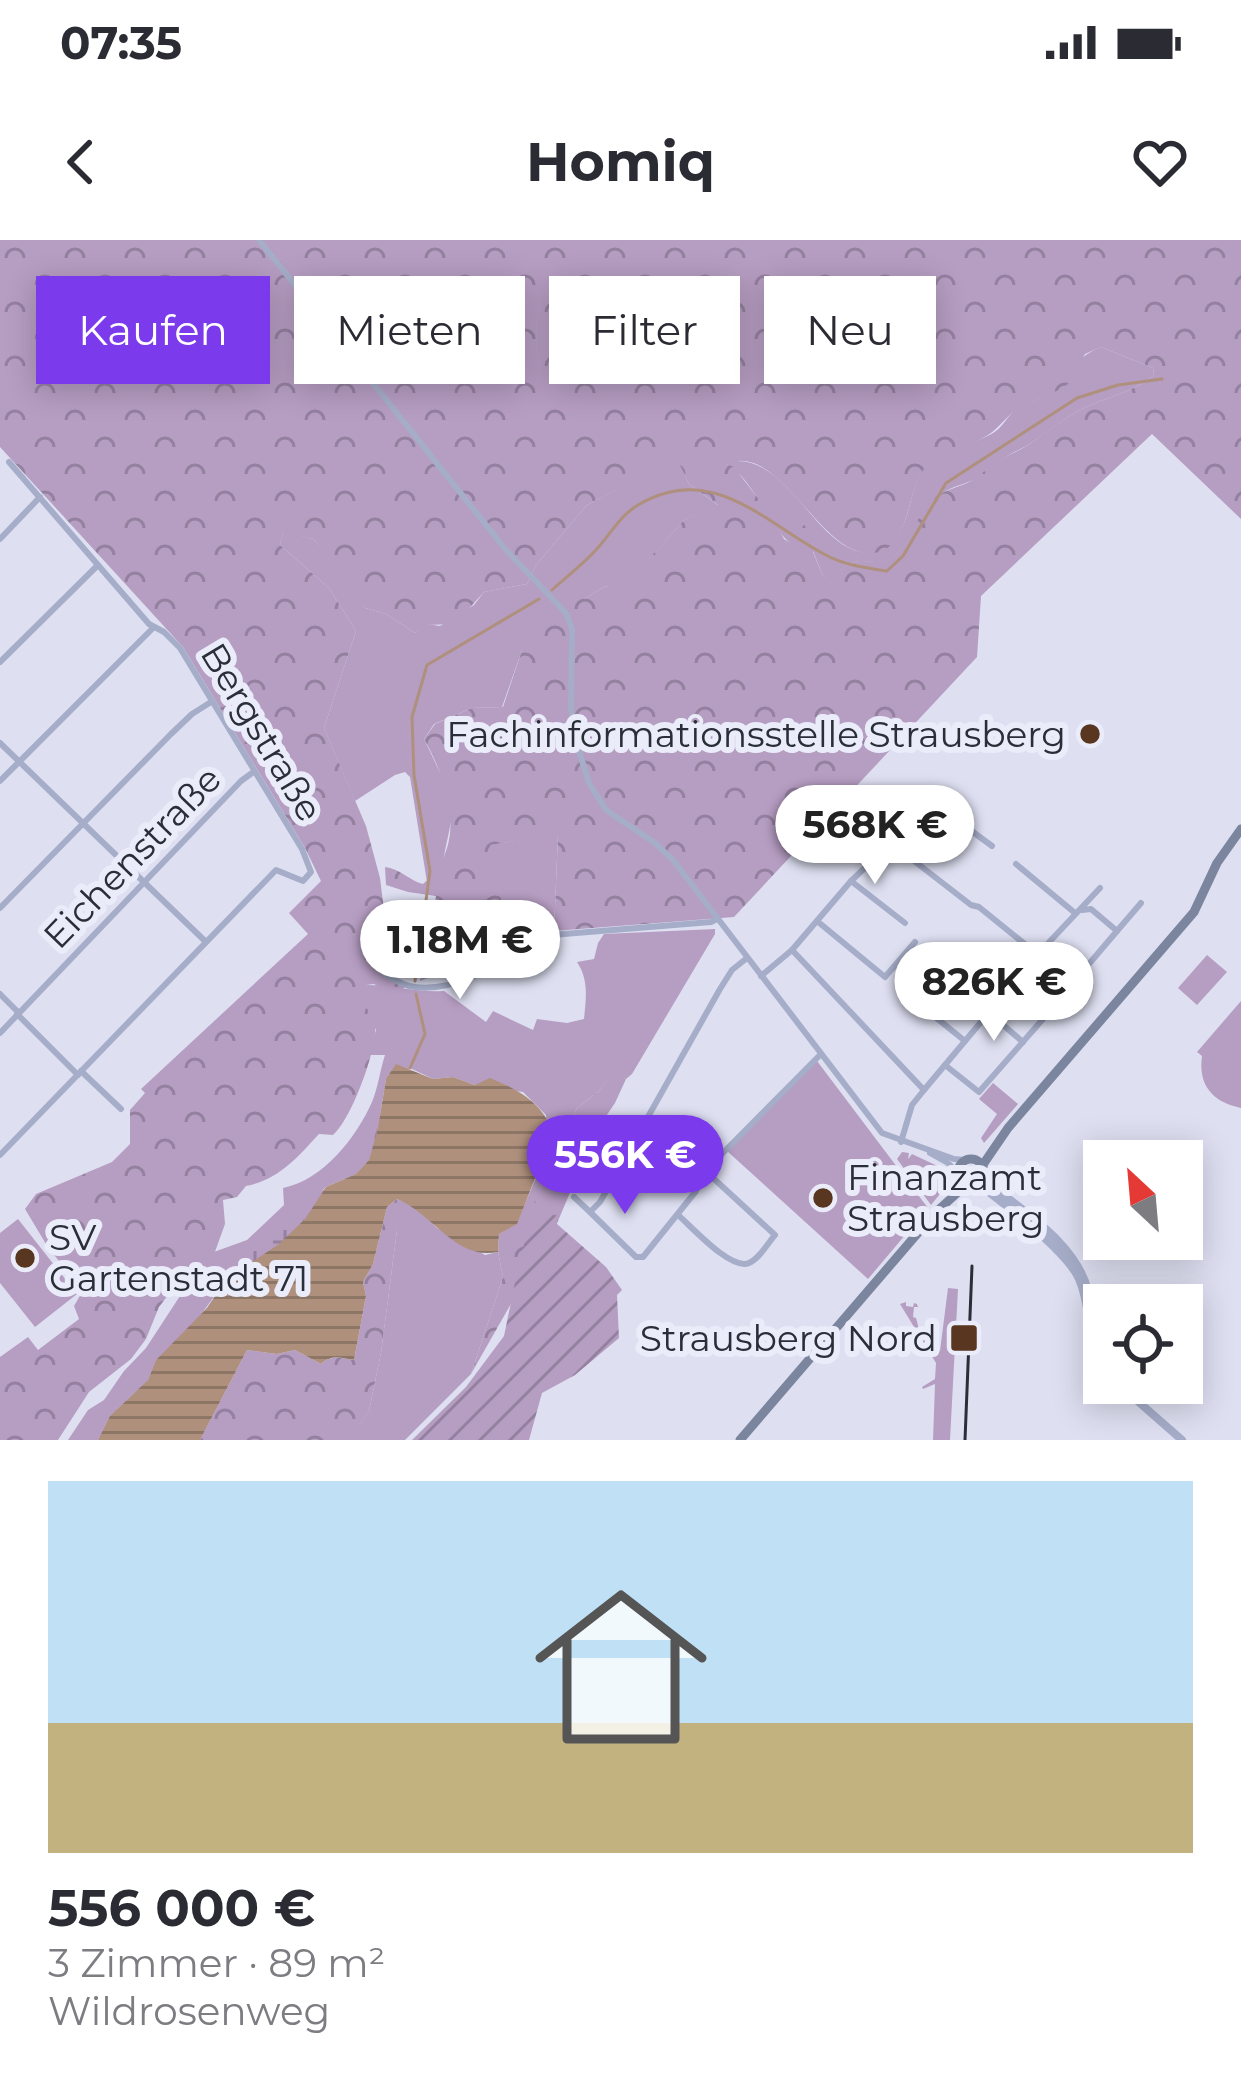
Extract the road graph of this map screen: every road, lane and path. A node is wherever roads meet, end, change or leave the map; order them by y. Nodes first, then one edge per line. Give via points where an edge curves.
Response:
1 (259, 240) edge
2 (9, 462) dead end
3 (40, 497) junction
4 (0, 539) edge
5 (98, 565) junction
6 (153, 628) junction
7 (0, 662) edge
8 (211, 702) junction
9 (0, 743) edge
10 (20, 761) junction
11 (253, 772) junction
12 (0, 781) edge
13 (84, 823) junction
14 (1241, 829) edge
15 (1241, 838) edge
16 (891, 843) junction
17 (992, 846) dead end
18 (1016, 864) dead end
19 (1212, 876) junction
20 (144, 881) junction
21 (850, 881) junction
22 (1100, 888) dead end
23 (1141, 903) dead end
24 (0, 908) edge
25 (1078, 912) junction
26 (716, 919) junction
27 (817, 921) junction
28 (904, 922) dead end
29 (1118, 931) junction
30 (206, 942) junction
31 (915, 942) dead end
32 (937, 947) dead end
33 (792, 950) junction
34 (1038, 954) junction
35 (747, 958) junction
36 (376, 967) dead end
37 (760, 976) junction
38 (1073, 982) junction
39 (0, 994) edge
40 (1000, 998) junction
41 (919, 1004) dead end
42 (1054, 1006) dead end
43 (988, 1012) junction
44 (18, 1014) junction
45 (1043, 1018) dead end
46 (0, 1033) edge
47 (964, 1041) junction
48 (1023, 1042) junction
49 (820, 1054) junction
50 (945, 1065) junction
51 (80, 1073) junction
52 (923, 1090) junction
53 (121, 1109) dead end
54 (645, 1121) junction
55 (901, 1142) junction
56 (0, 1155) edge
57 (704, 1172) junction
58 (970, 1173) junction
59 (574, 1197) dead end
60 (590, 1212) junction
61 (677, 1214) junction
62 (1083, 1291) edge
63 (1141, 1404) edge
64 (740, 1440) edge
65 (1182, 1440) edge

1 - 26 street via 506,550 566,613 572,709 589,784 606,810 673,860
2 - 3 street, Bergstraße
3 - 4 street
3 - 5 street, Bergstraße
5 - 6 street, Bergstraße
5 - 7 street
6 - 8 street, Bergstraße via 180,648
6 - 10 street
8 - 11 street, Bergstraße
8 - 13 street
9 - 10 street
10 - 12 street
10 - 13 street
11 - 20 street, Eichenstraße
11 - 30 street, Bergstraße via 311,872 303,881 276,870
13 - 20 street
13 - 24 street
14 - 19 main road
15 - 19 main road
16 - 17 street via 927,798
16 - 21 street
16 - 34 street
18 - 25 street
19 - 58 main road via 1194,912
20 - 30 street
20 - 44 street, Eichenstraße
21 - 27 street
21 - 28 street
22 - 25 street
23 - 29 street
25 - 29 street via 1091,909
25 - 34 street
26 - 35 street
26 - 36 street via 506,940 487,968 447,985 413,987
27 - 31 street via 885,977
27 - 33 street
29 - 38 street
30 - 51 street, Bergstraße
32 - 40 street
33 - 37 street
33 - 52 street
34 - 38 street
34 - 40 street
35 - 37 street
35 - 54 street via 732,970
37 - 49 street
38 - 42 street
39 - 44 street
40 - 43 street
41 - 47 street
43 - 47 street
43 - 48 street
44 - 46 street, Eichenstraße
44 - 51 street
45 - 48 street
47 - 50 street
48 - 50 street via 979,1092
49 - 55 street via 877,1128
49 - 57 street
50 - 52 street
51 - 53 street
51 - 56 street, Bergstraße
52 - 55 street
54 - 57 street
54 - 60 street
55 - 58 street
57 - 61 street
57 - 61 street via 776,1234 741,1265
58 - 62 street via 1071,1266
58 - 64 main road
59 - 60 street
60 - 61 street via 640,1258
63 - 65 street

